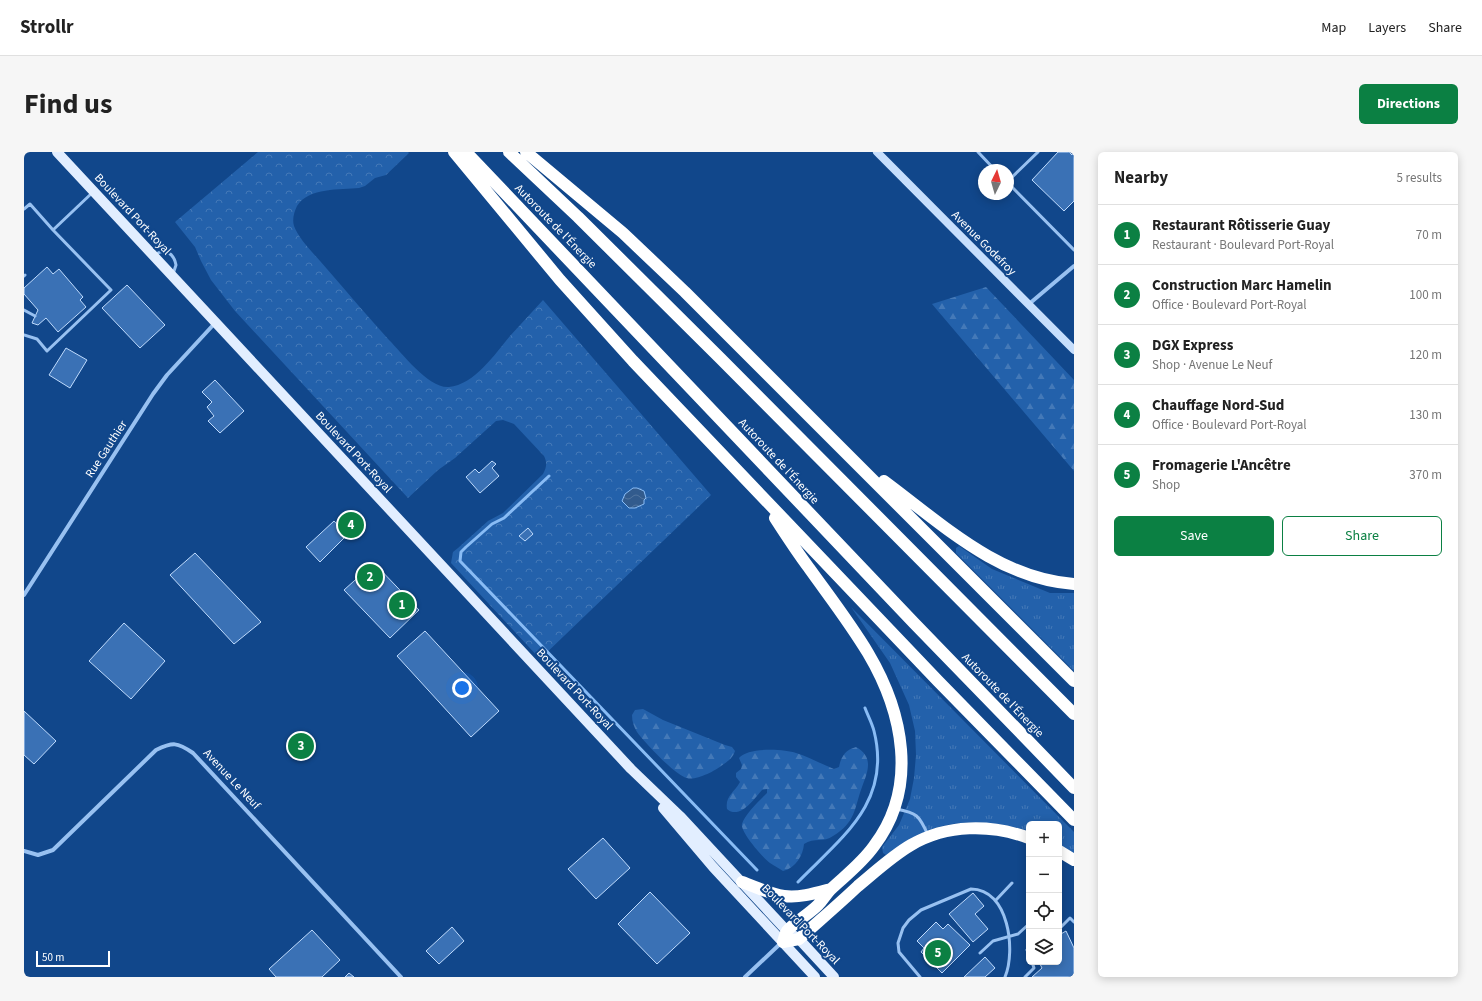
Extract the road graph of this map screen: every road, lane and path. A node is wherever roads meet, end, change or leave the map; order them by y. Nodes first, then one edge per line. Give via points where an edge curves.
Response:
1 (57, 152) edge
2 (454, 152) edge
3 (466, 152) edge
4 (509, 152) edge
5 (526, 152) edge
6 (877, 152) edge
7 (978, 152) edge
8 (1038, 152) edge
9 (989, 164) edge
10 (1014, 176) edge
11 (1014, 188) edge
12 (94, 192) junction
13 (24, 209) edge
14 (53, 230) junction
15 (1074, 250) edge
16 (1074, 266) edge
17 (1029, 305) junction
18 (24, 310) edge
19 (35, 316) dead end
20 (216, 323) junction
21 (24, 335) edge
22 (1074, 350) edge
23 (848, 454) junction
24 (756, 490) junction
25 (1074, 584) edge
26 (24, 595) edge
27 (1074, 681) edge
28 (1074, 714) edge
29 (631, 769) junction
30 (1074, 788) edge
31 (895, 809) junction
32 (1074, 820) edge
33 (929, 836) junction
34 (1026, 837) edge
35 (24, 851) edge
36 (1062, 853) edge
37 (1074, 860) edge
38 (742, 882) junction
39 (1012, 883) dead end
40 (831, 889) junction
41 (996, 900) junction
42 (1074, 922) edge
43 (1062, 925) edge
44 (1026, 927) edge
45 (785, 936) junction
46 (1008, 938) junction
47 (799, 939) junction
48 (980, 953) dead end
49 (1033, 965) edge
50 (401, 977) edge
51 (745, 977) edge
52 (815, 977) edge
53 (834, 977) edge
54 (920, 977) edge
55 (1005, 977) edge
56 (1025, 977) edge

1 - 12 main road, Boulevard Port-Royal
2 - 24 highway via 599,324
3 - 30 highway, Autoroute de l'Énergie
4 - 28 highway, Autoroute de l'Énergie via 709,347
5 - 23 highway via 602,215 668,275
6 - 17 street, Avenue Godefroy
7 - 9 lane
8 - 10 lane
11 - 15 lane
12 - 14 lane
12 - 20 main road, Boulevard Port-Royal
13 - 14 lane via 30,204
14 - 21 lane via 110,290 47,351 37,339
16 - 17 street
17 - 22 street, Avenue Godefroy
18 - 19 lane
20 - 26 street, Rue Gauthier via 167,375 153,394
20 - 29 main road, Boulevard Port-Royal
23 - 25 highway via 984,554 1031,576
23 - 27 highway
24 - 31 highway via 808,568 852,627 883,683 894,712 902,753 902,781
24 - 32 highway
29 - 38 main road, Boulevard Port-Royal via 680,816
29 - 45 main road, Boulevard Port-Royal via 713,867
31 - 33 lane via 917,815
31 - 40 highway via 874,846 855,868
33 - 34 highway via 953,830 978,828
33 - 47 highway via 911,844 892,858
35 - 50 street, Avenue Le Neuf via 38,856 53,850 156,750 169,744 183,746 193,753
36 - 37 highway
38 - 40 highway via 789,896
38 - 45 main road, Boulevard Port-Royal
39 - 41 lane
40 - 45 highway
41 - 46 lane via 1005,916
41 - 54 lane via 984,891 968,889 926,907 909,920 900,935 899,949
42 - 43 lane via 1070,918
44 - 46 lane
45 - 47 highway
45 - 51 street
45 - 52 main road, Boulevard Port-Royal
46 - 48 lane via 996,940
46 - 55 lane via 1009,966
47 - 53 main road, Boulevard Port-Royal
49 - 56 lane via 1034,968

